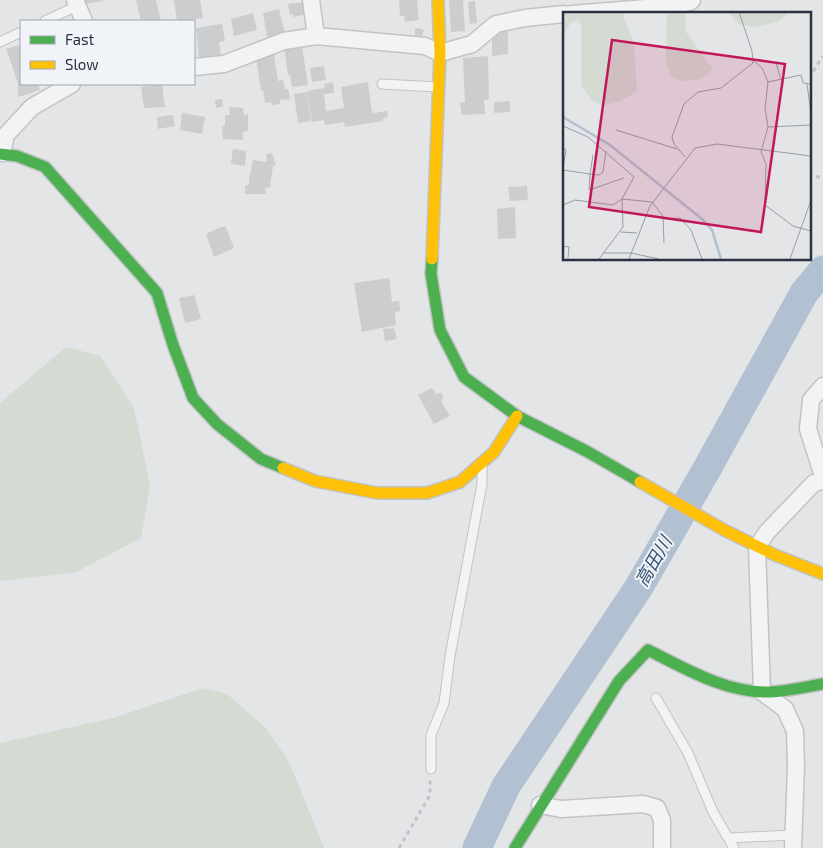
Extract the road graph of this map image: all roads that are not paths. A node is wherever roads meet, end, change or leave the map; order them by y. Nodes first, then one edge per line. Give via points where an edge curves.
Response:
1 (311, 0) edge
2 (438, 0) edge
3 (692, 0) edge
4 (77, 3) edge
5 (596, 12) edge
6 (563, 14) edge
7 (47, 20) edge
8 (84, 20) edge
9 (20, 32) edge
10 (316, 36) junction
11 (0, 42) edge
12 (440, 53) junction
13 (195, 67) edge
14 (382, 84) dead end
15 (70, 85) edge
16 (438, 87) junction
17 (1, 154) edge
18 (823, 386) edge
19 (517, 416) junction
20 (482, 462) junction
21 (823, 472) edge
22 (823, 482) edge
23 (757, 546) junction
24 (823, 574) edge
25 (823, 684) edge
26 (762, 692) junction
27 (656, 698) dead end
28 (431, 769) road end
29 (540, 805) junction
30 (729, 838) junction
31 (793, 841) edge
32 (515, 848) edge
33 (662, 848) edge
34 (734, 848) edge

1 - 10 street
2 - 12 street
3 - 5 street via 671,6
4 - 7 lane
4 - 8 street
6 - 12 street via 496,24 472,44
9 - 11 lane
10 - 12 street via 425,46
10 - 13 street via 284,41 224,64
12 - 16 street
14 - 16 lane
15 - 17 street via 32,107 6,135
16 - 19 street via 431,274 440,330 464,377
17 - 20 street via 17,156 45,167 158,293 172,345 193,398 217,424 261,460 315,481 377,493 426,493 460,482
18 - 21 street via 811,400 808,429
19 - 20 street via 494,452
19 - 23 street
20 - 28 lane via 482,484 444,703 431,735
22 - 23 street via 814,483
23 - 24 street
23 - 26 street
25 - 26 street
26 - 29 street via 718,684 648,650 619,680
26 - 31 street via 785,709 795,731
27 - 30 lane via 688,753 713,812
29 - 32 street
29 - 33 street via 561,809 643,804 657,808 662,820
30 - 31 lane
30 - 34 lane

